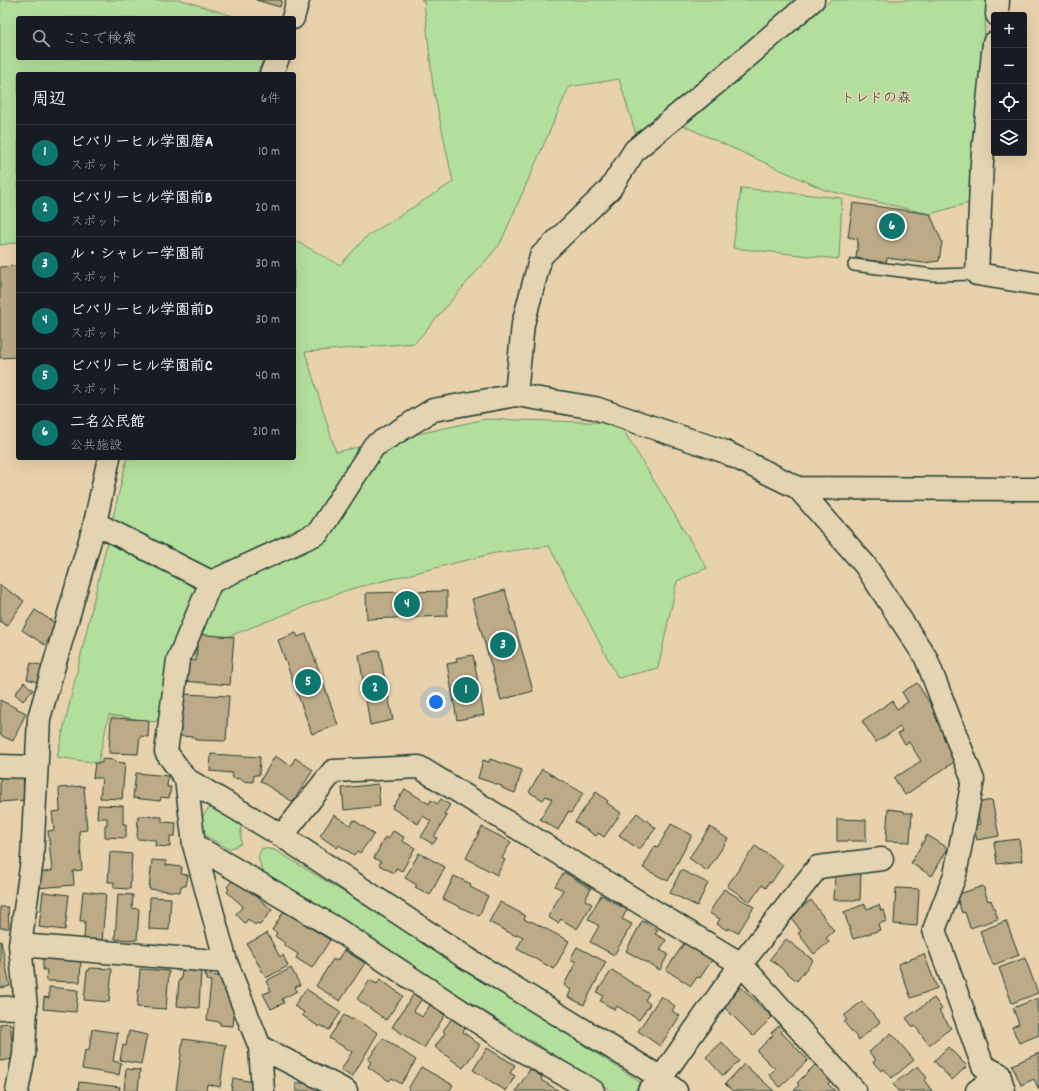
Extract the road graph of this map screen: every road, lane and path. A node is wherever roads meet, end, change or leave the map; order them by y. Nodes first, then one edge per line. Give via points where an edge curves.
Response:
1 (298, 0) edge
2 (813, 0) edge
3 (998, 0) edge
4 (997, 12) edge
5 (294, 16) edge
6 (993, 48) edge
7 (277, 60) edge
8 (272, 72) edge
9 (854, 265) dead end
10 (977, 274) junction
11 (1039, 284) edge
12 (516, 395) junction
13 (109, 460) edge
14 (798, 488) junction
15 (1039, 489) edge
16 (95, 523) junction
17 (211, 582) junction
18 (0, 766) edge
19 (36, 766) junction
20 (186, 779) junction
21 (282, 836) junction
22 (194, 845) junction
23 (882, 859) dead end
24 (20, 945) junction
25 (226, 962) junction
26 (741, 964) junction
27 (26, 1007) junction
28 (0, 1008) edge
29 (260, 1046) junction
30 (1001, 1083) edge
31 (662, 1087) edge
32 (17, 1091) edge
33 (263, 1091) edge
34 (346, 1091) edge
35 (593, 1091) edge
36 (855, 1091) edge
37 (977, 1091) edge

1 - 5 street
2 - 12 street via 635,150 610,189 541,256 523,324
3 - 4 street
6 - 10 street via 982,162
7 - 8 street
9 - 10 lane via 933,275
10 - 11 street
12 - 14 street via 595,408 723,452
12 - 17 street via 432,410 374,446 318,533
13 - 16 street
14 - 15 street
14 - 30 street via 865,565 926,658 973,780 955,875 934,930 983,1066
16 - 17 street
16 - 19 street via 39,718
17 - 20 street via 178,660 166,752
18 - 19 street
19 - 24 street via 32,860
20 - 21 street
20 - 22 street
21 - 26 street via 333,771 419,767
21 - 31 street
22 - 25 street
22 - 35 street via 335,928 519,1048
23 - 26 street via 818,867
24 - 25 street
24 - 27 street
25 - 29 street
26 - 31 street
26 - 36 street
27 - 28 street
27 - 32 street via 24,1055
29 - 33 street
29 - 34 street
30 - 37 street

